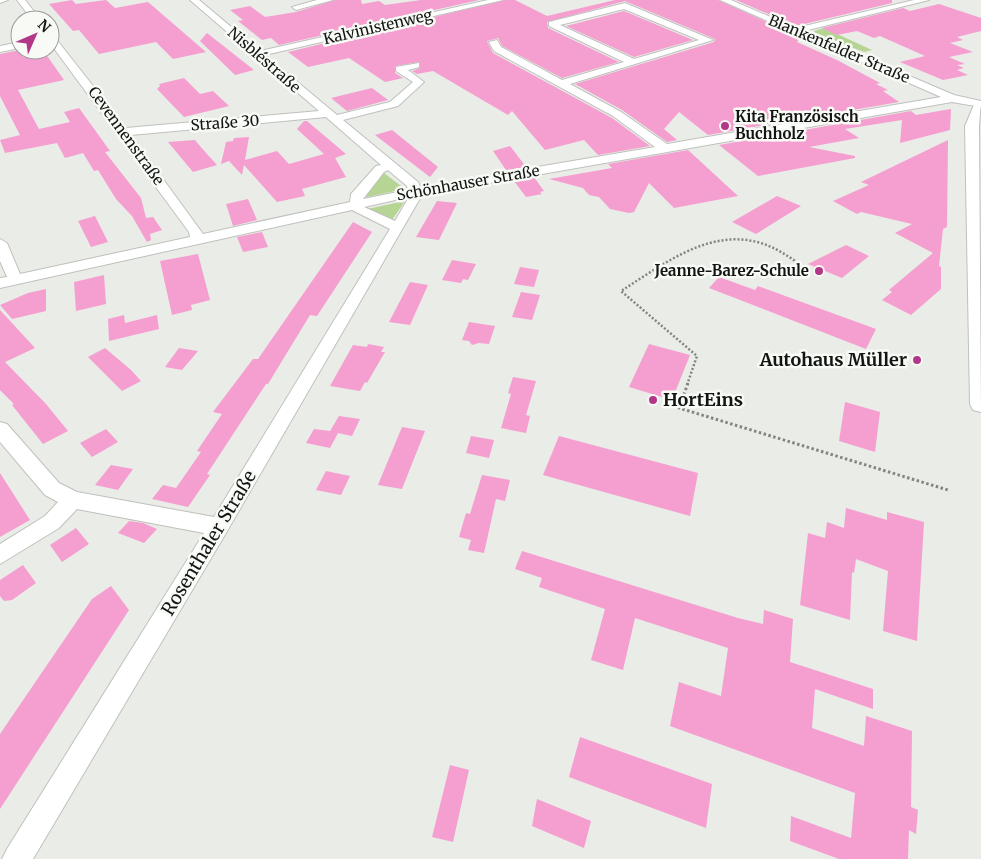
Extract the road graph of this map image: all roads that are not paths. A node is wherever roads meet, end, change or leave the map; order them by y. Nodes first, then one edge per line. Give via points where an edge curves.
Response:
1 (4, 0) edge
2 (21, 0) edge
3 (194, 0) edge
4 (327, 0) edge
5 (499, 0) edge
6 (724, 0) edge
7 (925, 0) edge
8 (0, 1) edge
9 (296, 7) dead end
10 (29, 10) edge
11 (794, 31) junction
12 (494, 42) dead end
13 (60, 51) edge
14 (256, 54) junction
15 (633, 62) junction
16 (416, 64) dead end
17 (559, 84) junction
18 (954, 98) junction
19 (980, 107) edge
20 (331, 116) junction
21 (123, 132) junction
22 (666, 149) junction
23 (390, 166) junction
24 (415, 192) junction
25 (357, 204) junction
26 (399, 225) junction
27 (197, 238) junction
28 (0, 243) edge
29 (7, 281) edge
30 (981, 404) edge
31 (0, 429) edge
32 (73, 500) junction
33 (219, 527) junction
34 (0, 554) edge
35 (17, 859) edge

1 - 8 street
2 - 10 street
3 - 14 street, Nisbléstraße
4 - 9 street
5 - 14 street, Kalvinistenweg
6 - 11 street, Blankenfelder Straße
7 - 11 street
11 - 18 street, Blankenfelder Straße
12 - 17 street via 497,49
13 - 21 street, Cevennenstraße
14 - 20 street, Nisbléstraße
15 - 15 street via 708,40 625,6 552,24
15 - 17 street
16 - 20 street via 400,69 419,82 394,104
17 - 22 street via 617,114
18 - 19 street, Blankenfelder Straße
18 - 22 street, Schönhauser Straße
19 - 30 main road via 972,126
20 - 21 street, Straße 30
20 - 23 street, Nisbléstraße
21 - 27 street, Cevennenstraße via 196,232
22 - 24 street, Schönhauser Straße
23 - 24 street, Nisbléstraße via 413,186
23 - 25 street via 380,169 356,197
24 - 25 street, Schönhauser Straße
24 - 26 street, Rosenthaler Straße via 416,197
25 - 26 street via 358,209 389,225
25 - 27 street, Schönhauser Straße
26 - 33 street, Rosenthaler Straße
27 - 29 street, Schönhauser Straße
28 - 29 street
31 - 32 street via 52,489
32 - 33 street
32 - 34 street via 52,522
33 - 35 street, Rosenthaler Straße

